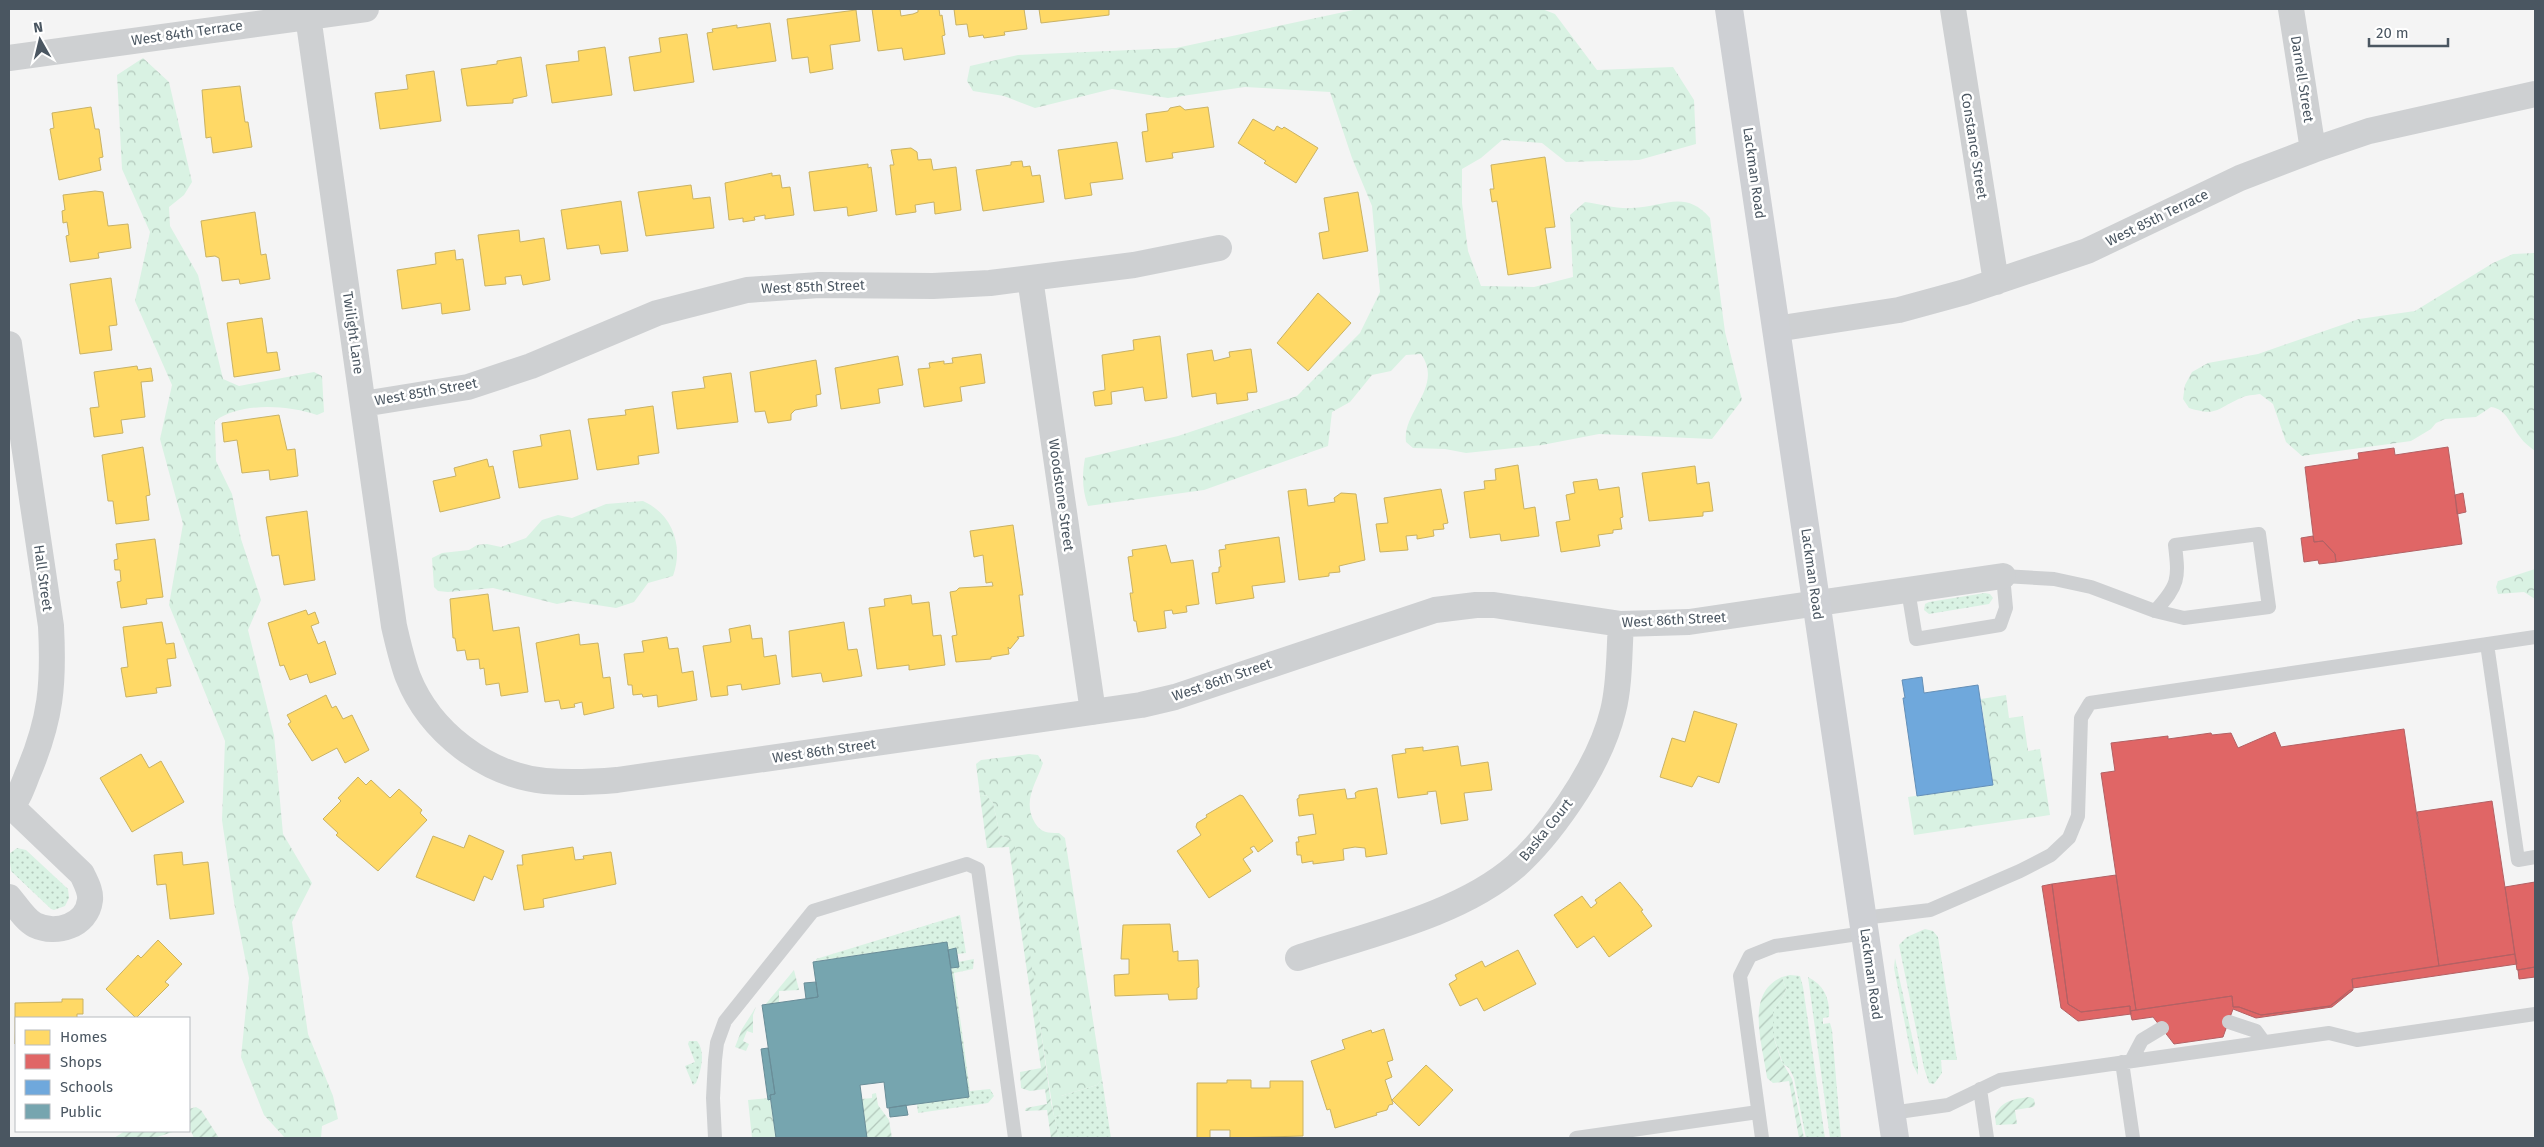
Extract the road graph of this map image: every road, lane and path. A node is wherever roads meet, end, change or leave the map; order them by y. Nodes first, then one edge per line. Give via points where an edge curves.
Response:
1 (366, 9) edge
2 (1729, 9) edge
3 (1953, 9) edge
4 (2291, 9) edge
5 (307, 13) edge
6 (9, 58) edge
7 (2535, 94) edge
8 (2313, 150) junction
9 (1219, 248) dead end
10 (1030, 278) junction
11 (1996, 282) junction
12 (1776, 329) junction
13 (9, 344) edge
14 (363, 404) junction
15 (2004, 576) junction
16 (1908, 590) junction
17 (1816, 604) junction
18 (2155, 611) junction
19 (1621, 624) junction
20 (2535, 637) edge
21 (2487, 644) junction
22 (1092, 712) junction
23 (446, 734) joint
24 (10, 809) edge
25 (2535, 858) edge
26 (9, 896) edge
27 (1864, 926) junction
28 (1298, 958) dead end
29 (2535, 1014) edge
30 (2229, 1022) dead end
31 (2162, 1028) dead end
32 (2264, 1042) junction
33 (2126, 1061) junction
34 (1980, 1089) junction
35 (1758, 1112) junction
36 (1893, 1126) edge
37 (715, 1138) edge
38 (1015, 1138) edge
39 (1576, 1138) edge
40 (1762, 1138) edge
41 (1987, 1138) edge
42 (2133, 1138) edge

1 - 5 street, West 84th Terrace
2 - 12 main road, Lackman Road
3 - 11 street, Constance Street
4 - 8 street, Darnell Street
5 - 6 street, West 84th Terrace
5 - 14 street, Twilight Lane
7 - 8 street, West 85th Terrace via 2369,131
8 - 11 street, West 85th Terrace via 2240,178 2087,251
9 - 10 street, West 85th Street
10 - 14 street, West 85th Street via 933,286 819,285 747,290 657,313 531,366 478,384
10 - 22 street, Woodstone Street
11 - 12 street, West 85th Terrace via 1899,310
12 - 17 main road, Lackman Road
13 - 24 street, Hall Street via 53,663 47,722 25,781
14 - 23 street, Twilight Lane via 400,653 418,696
15 - 16 street, West 86th Street
15 - 16 lane via 2006,608 2000,625 1916,639
15 - 18 lane via 2054,579 2091,587
16 - 17 street, West 86th Street
17 - 19 street, West 86th Street via 1689,622
17 - 27 main road, Lackman Road
18 - 18 lane via 2184,618 2268,607 2259,534 2175,545 2178,572 2172,592
19 - 22 street, West 86th Street via 1494,606 1435,610 1175,697
19 - 28 street, Baska Court via 1613,710 1600,746 1579,788 1527,855 1514,868 1466,900
20 - 21 lane
21 - 25 lane via 2518,860
21 - 27 lane via 2090,703 2081,718 2078,816 2069,838 2051,855 2028,867 1930,910
22 - 23 street, West 86th Street via 579,783 543,781 486,763
24 - 26 street, Hall Street via 82,874 89,888 90,900 77,923 64,928 47,928 34,925
27 - 35 lane via 1775,946 1750,956 1740,976
27 - 36 main road, Lackman Road
29 - 32 lane via 2357,1040 2329,1032
30 - 32 lane via 2256,1031
31 - 33 lane via 2142,1040
32 - 33 lane
33 - 34 lane via 2000,1080
33 - 42 lane
34 - 36 lane
34 - 41 lane
35 - 39 lane
35 - 40 lane
37 - 38 lane via 715,1060 725,1021 813,911 967,864 978,869

